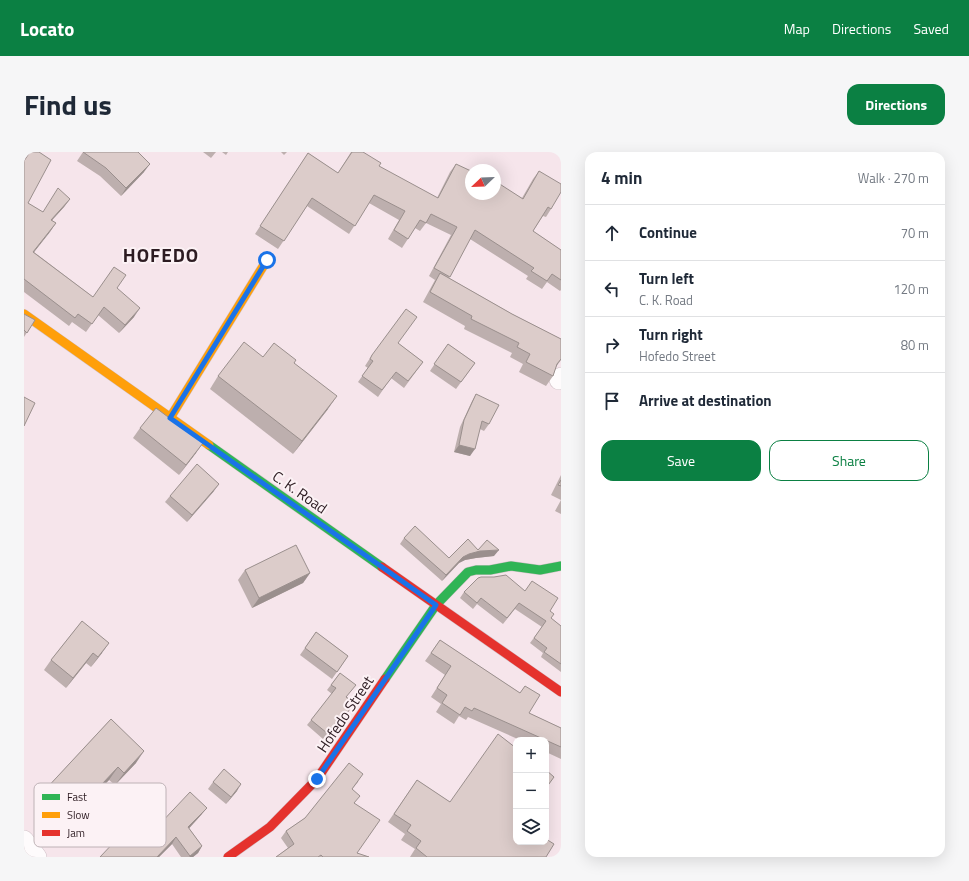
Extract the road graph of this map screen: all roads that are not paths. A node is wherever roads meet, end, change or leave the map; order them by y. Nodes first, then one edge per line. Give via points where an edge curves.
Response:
1 (267, 260) dead end
2 (24, 314) edge
3 (170, 418) junction
4 (561, 566) edge
5 (436, 605) junction
6 (561, 692) edge
7 (24, 840) edge
8 (37, 857) edge
9 (228, 857) edge

1 - 3 street
2 - 3 street, C. K. Road
3 - 5 street, C. K. Road
4 - 5 street, Hofedo Street via 540,570 511,566 468,572
5 - 6 street, C. K. Road
5 - 9 street, Hofedo Street via 317,779 270,827
7 - 8 street

